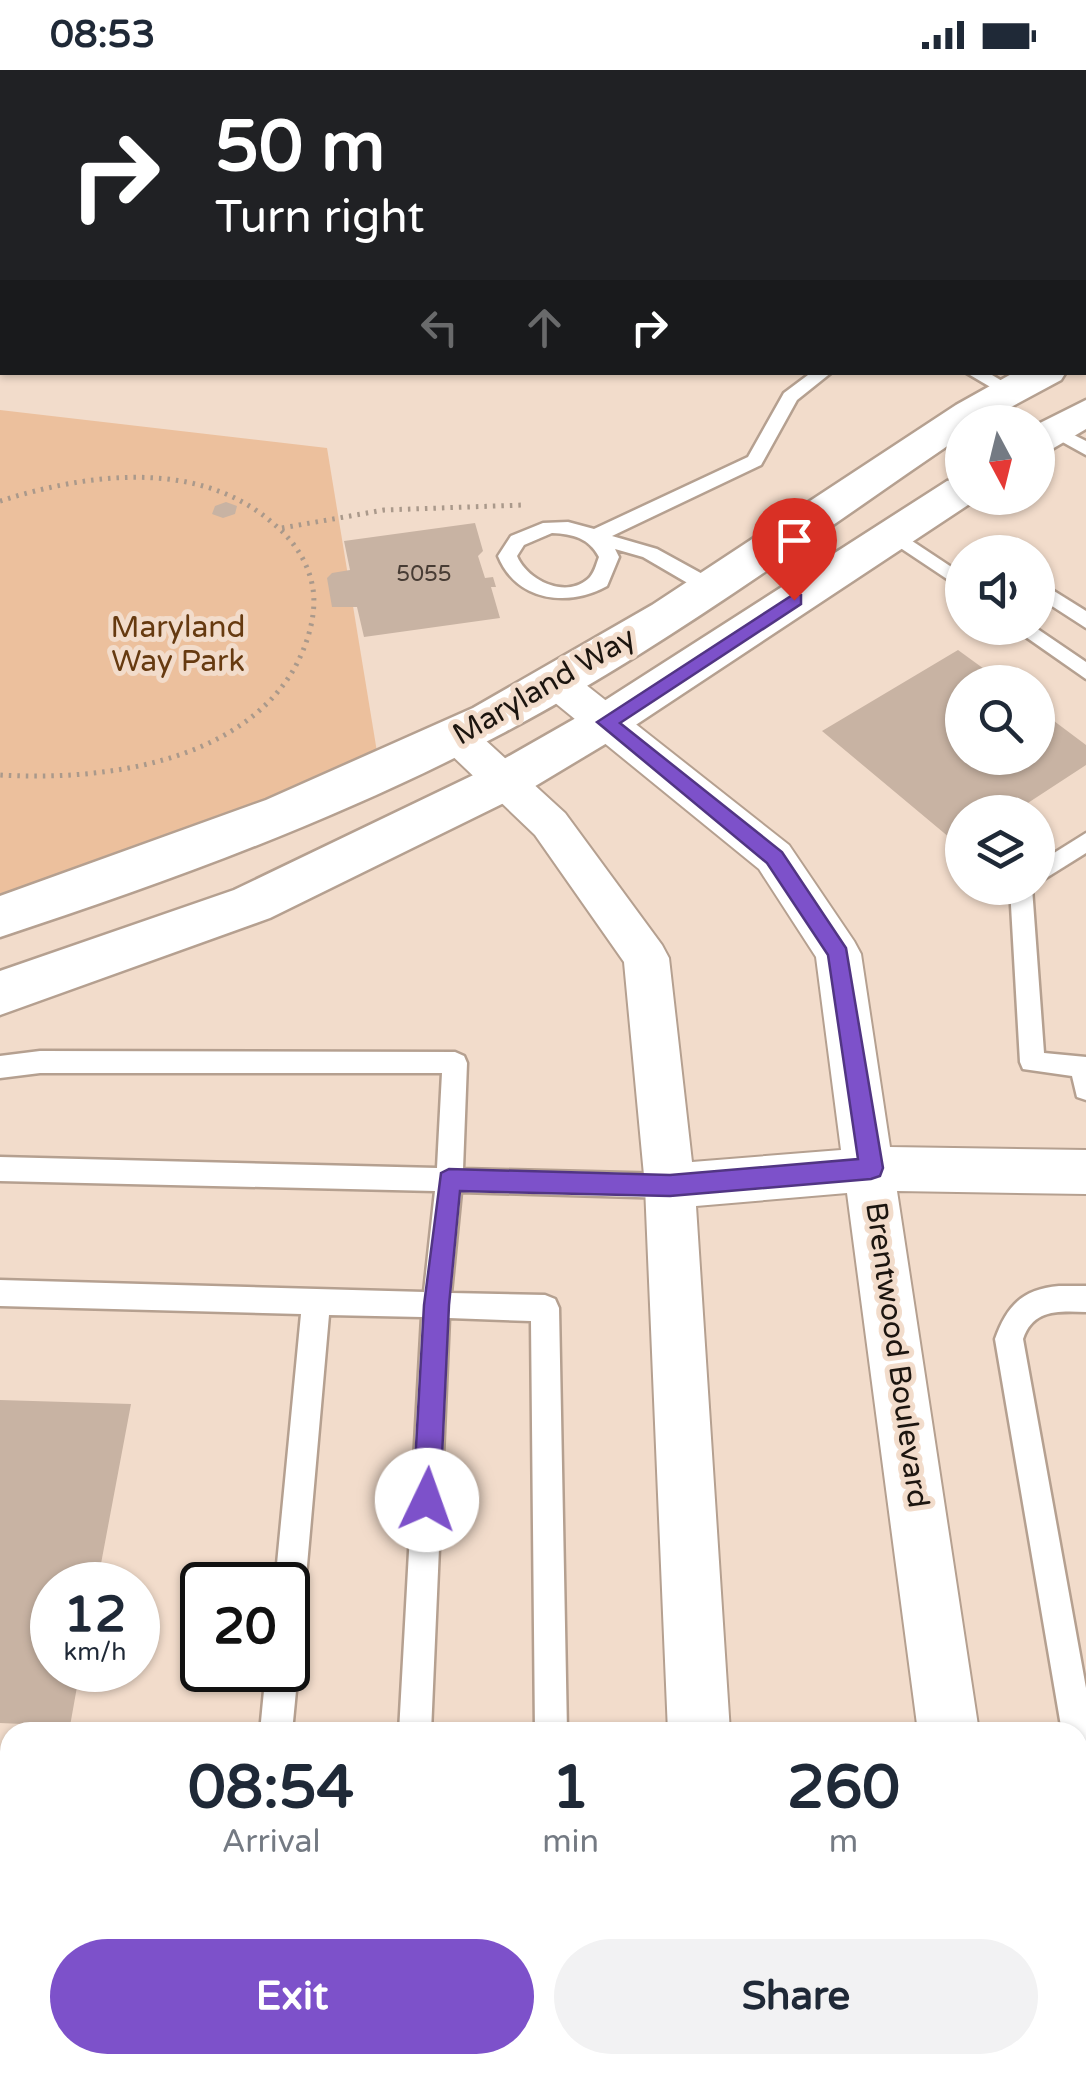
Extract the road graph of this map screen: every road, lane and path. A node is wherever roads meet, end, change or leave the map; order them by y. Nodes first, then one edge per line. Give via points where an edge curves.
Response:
1 (820, 375) edge
2 (945, 462) edge
3 (0, 498) edge
4 (945, 501) edge
5 (281, 528) junction
6 (894, 535) junction
7 (593, 536) junction
8 (945, 571) edge
9 (710, 587) junction
10 (1055, 600) edge
11 (1086, 621) edge
12 (1047, 645) edge
13 (1086, 672) edge
14 (556, 683) junction
15 (606, 722) junction
16 (457, 737) junction
17 (0, 775) edge
18 (505, 782) junction
19 (1086, 842) edge
20 (1055, 863) edge
21 (1022, 905) edge
22 (0, 917) edge
23 (0, 993) edge
24 (0, 1067) edge
25 (1085, 1074) edge
26 (871, 1168) junction
27 (0, 1169) edge
28 (1086, 1172) edge
29 (449, 1180) junction
30 (670, 1186) junction
31 (0, 1293) edge
32 (1086, 1299) edge
33 (316, 1303) junction
34 (436, 1305) junction
35 (292, 1562) edge
36 (280, 1692) edge
37 (277, 1722) edge
38 (416, 1722) edge
39 (551, 1722) edge
40 (699, 1722) edge
41 (949, 1722) edge
42 (1076, 1722) edge

1 - 7 lane via 790,397 755,462
2 - 9 main road, Maryland Way
3 - 5 path via 78,480 148,478 212,489
4 - 6 main road, Maryland Way
5 - 7 path via 384,510 551,506
5 - 17 path via 309,572 312,624 290,673 253,712 196,747 133,769 51,779
6 - 8 lane
6 - 15 main road, Maryland Way
7 - 7 lane via 564,528 534,531 511,550 510,569 542,591 586,588 608,566 606,549
7 - 9 lane via 650,553
9 - 14 main road, Maryland Way
10 - 11 lane
12 - 13 lane
14 - 15 street, Brentwood Boulevard
14 - 16 main road, Maryland Way
15 - 18 main road, Maryland Way
15 - 26 street, Brentwood Boulevard via 774,857 838,954
16 - 18 street
16 - 22 main road, Maryland Way via 227,837
18 - 23 main road, Maryland Way via 252,904
18 - 30 street via 550,824 646,958
19 - 20 lane
21 - 25 lane via 1032,1062
24 - 29 lane via 455,1063
26 - 28 street
26 - 30 street
26 - 41 street, Brentwood Boulevard
27 - 29 lane
29 - 30 lane
29 - 34 lane
30 - 40 street
31 - 33 lane
32 - 42 lane via 1040,1298 1020,1310 1009,1339
33 - 34 lane
33 - 35 lane
34 - 38 lane
34 - 39 lane via 545,1308
36 - 37 lane

